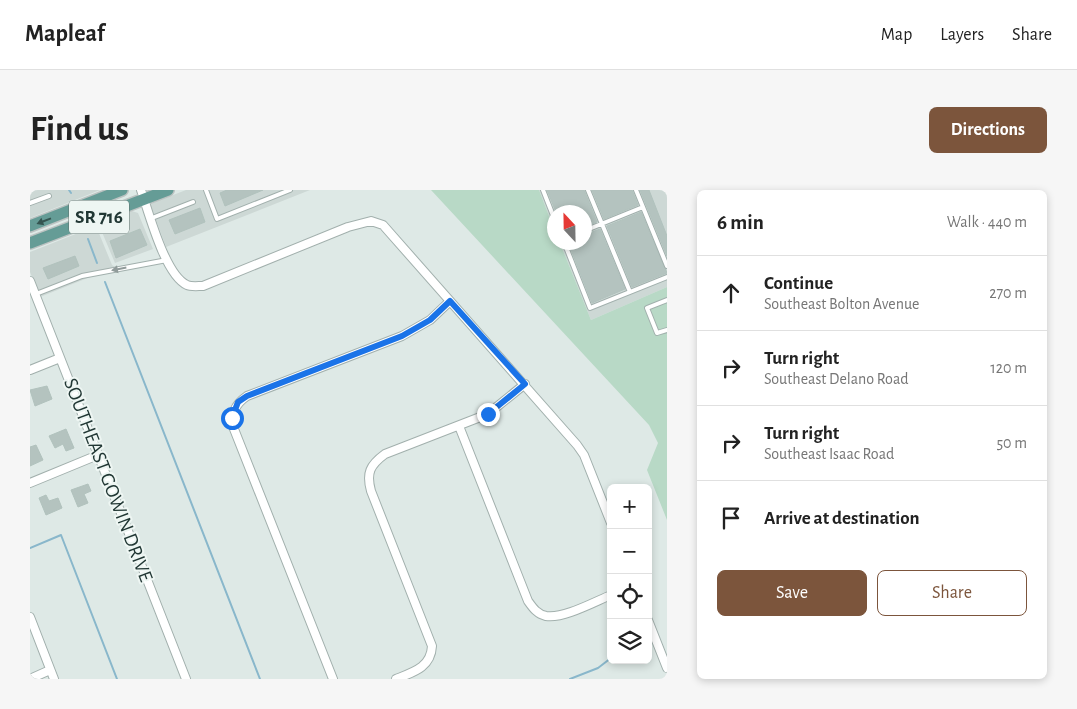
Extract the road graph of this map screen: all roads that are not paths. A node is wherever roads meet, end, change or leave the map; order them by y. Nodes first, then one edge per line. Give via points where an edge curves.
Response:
1 (122, 190) edge
2 (168, 190) edge
3 (206, 190) edge
4 (290, 190) edge
5 (543, 190) edge
6 (588, 190) edge
7 (636, 190) edge
8 (143, 195) edge
9 (49, 196) dead end
10 (193, 202) dead end
11 (30, 203) edge
12 (549, 205) edge
13 (643, 207) junction
14 (152, 218) junction
15 (602, 224) junction
16 (30, 226) edge
17 (592, 228) edge
18 (30, 243) edge
19 (567, 250) edge
20 (167, 260) junction
21 (667, 266) edge
22 (667, 277) edge
23 (32, 288) edge
24 (630, 292) junction
25 (667, 300) edge
26 (450, 301) junction
27 (667, 330) edge
28 (60, 358) junction
29 (30, 370) edge
30 (525, 384) junction
31 (459, 426) junction
32 (98, 455) junction
33 (30, 483) edge
34 (607, 513) edge
35 (607, 597) edge
36 (30, 618) edge
37 (652, 630) edge
38 (667, 668) edge
39 (50, 670) junction
40 (30, 678) edge
41 (54, 679) edge
42 (186, 679) edge
43 (333, 679) edge
44 (396, 679) edge

1 -> 16 main road, SR 716
2 - 8 main road, SR 716
3 - 4 lane via 217,219
5 - 12 lane
6 - 15 lane
7 - 13 lane
8 - 14 street
8 - 18 main road, SR 716
9 - 11 lane
10 - 14 lane
13 - 15 lane
13 - 21 lane
14 - 20 street
15 - 17 lane
15 - 24 lane
19 - 24 lane via 590,308
20 -> 23 lane
20 - 26 street via 178,280 189,286 203,286 348,227 371,221 383,224 391,231
22 - 24 lane
23 - 28 street, SOUTHEAST GOWIN DRIVE
25 - 27 lane via 647,308 657,334
26 - 30 street
26 - 43 street via 430,320 402,336 247,396 233,411 234,429
28 - 29 street
28 - 32 street, SOUTHEAST GOWIN DRIVE
30 - 31 street via 488,414
30 - 34 street via 584,455
31 - 35 street via 528,601 536,612 546,616 562,614
31 - 44 street via 385,454 368,470 371,491 432,646 426,664
32 - 33 street
32 - 42 street, SOUTHEAST GOWIN DRIVE
36 - 39 street
37 - 38 street
39 - 40 street
39 - 41 street

